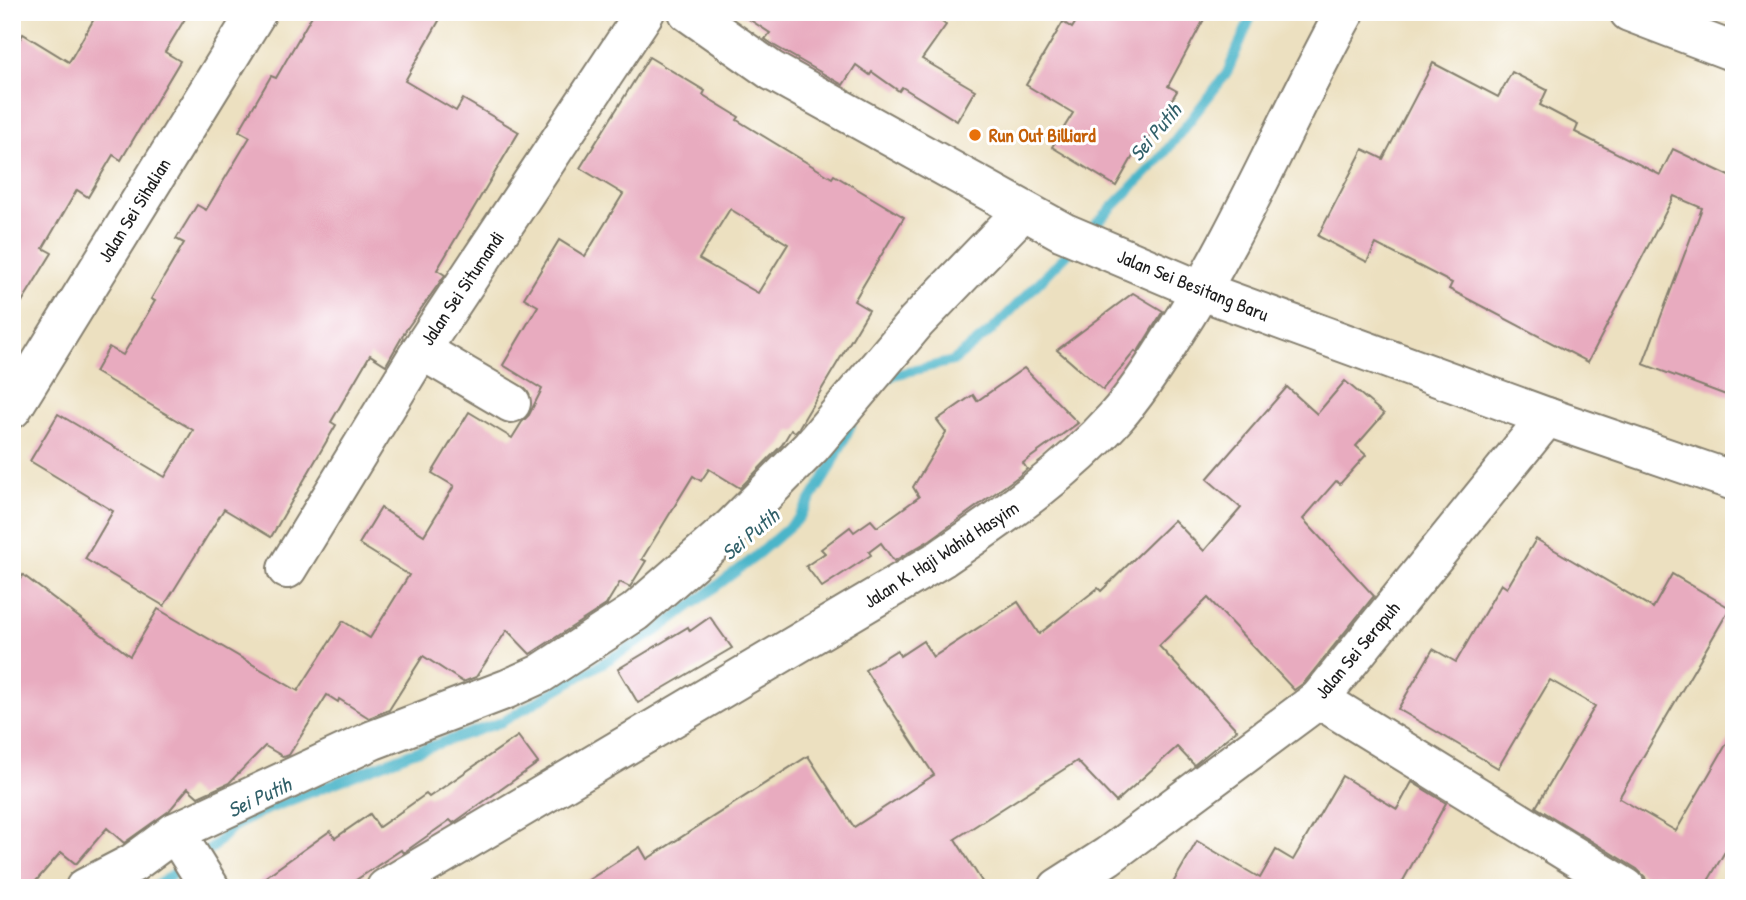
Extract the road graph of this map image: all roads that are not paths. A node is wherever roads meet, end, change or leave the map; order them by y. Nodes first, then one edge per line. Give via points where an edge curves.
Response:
1 (257, 12) edge
2 (645, 12) edge
3 (688, 12) edge
4 (1345, 12) edge
5 (1629, 12) edge
6 (1734, 52) edge
7 (1023, 211) junction
8 (1202, 291) junction
9 (421, 350) junction
10 (511, 403) dead end
11 (12, 409) edge
12 (1546, 418) junction
13 (1734, 481) edge
14 (287, 569) dead end
15 (1319, 699) junction
16 (193, 861) edge
17 (85, 888) edge
18 (386, 888) edge
19 (1058, 888) edge
20 (1626, 888) edge

1 - 11 street, Jalan Sei Sihalian
2 - 9 street, Jalan Sei Situmandi
3 - 7 street, Jalan Sei Besitang Baru via 772,71
4 - 8 street, Jalan K. Haji Wahid Hasyim
5 - 6 street
7 - 8 street, Jalan Sei Besitang Baru
7 - 16 street via 916,322 811,447 732,527 635,612 540,674 373,740
8 - 12 street, Jalan Sei Besitang Baru
8 - 18 street, Jalan K. Haji Wahid Hasyim via 1116,417 1021,503 942,558
9 - 10 street
9 - 14 street, Jalan Sei Situmandi
12 - 13 street, Jalan Sei Besitang Baru
12 - 15 street, Jalan Sei Serapuh
15 - 19 street, Jalan Sei Serapuh
15 - 20 street
16 - 17 street via 133,863

